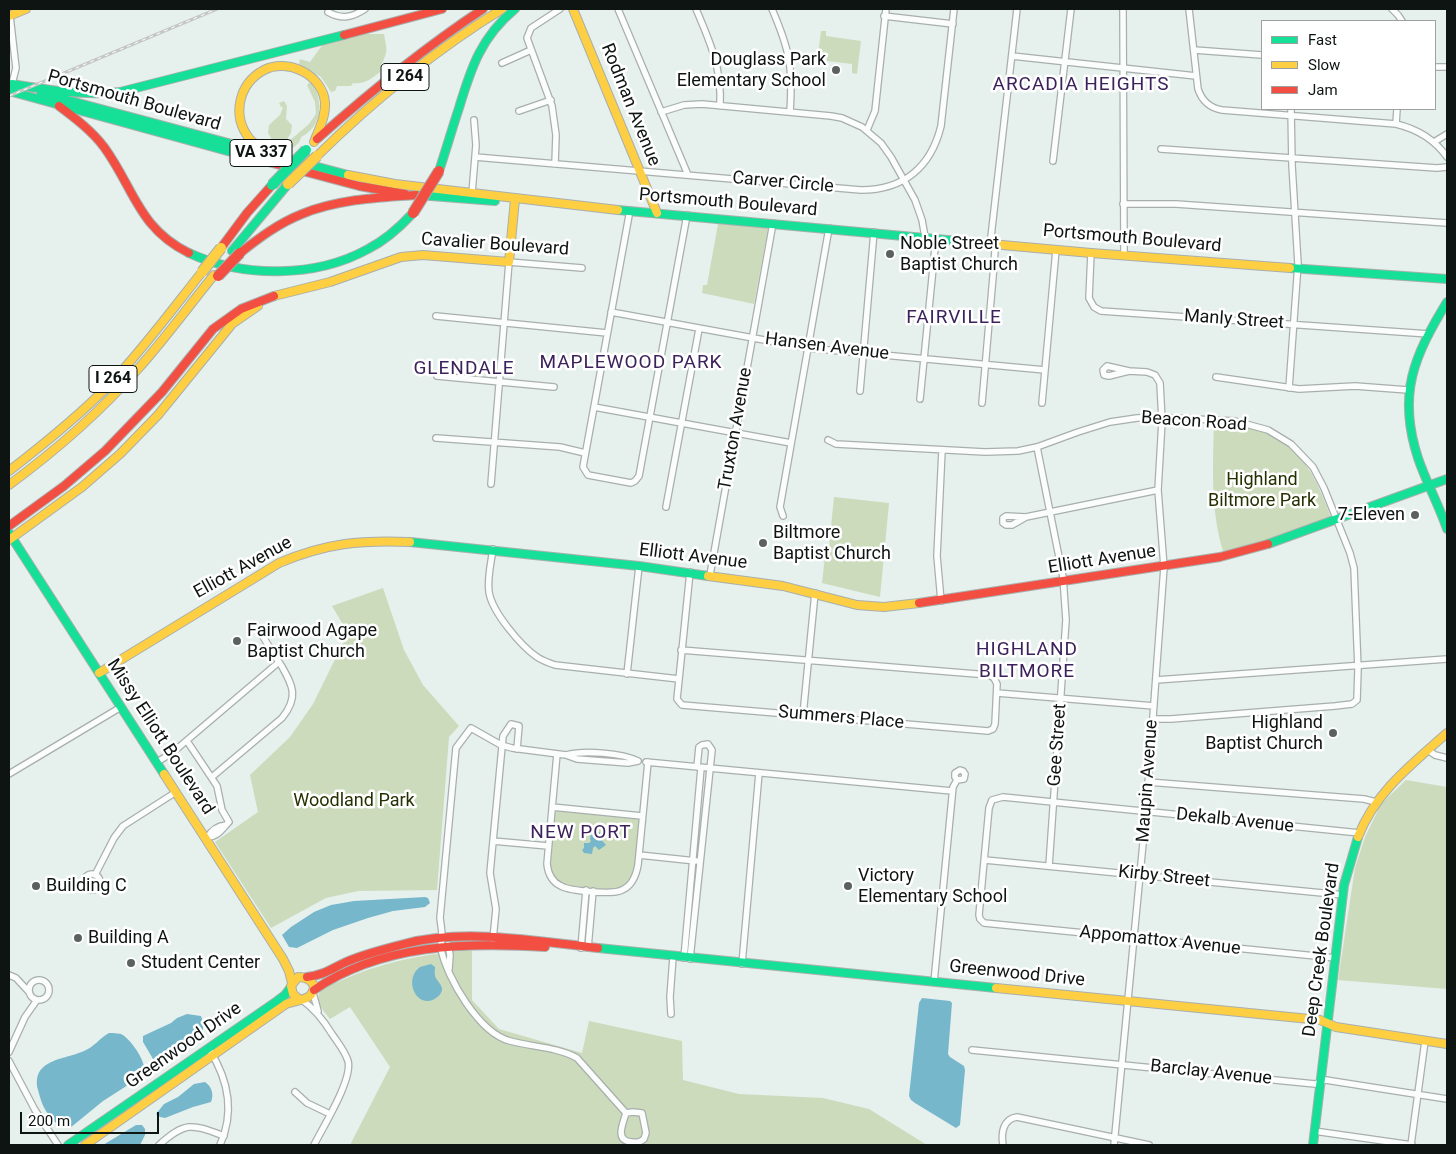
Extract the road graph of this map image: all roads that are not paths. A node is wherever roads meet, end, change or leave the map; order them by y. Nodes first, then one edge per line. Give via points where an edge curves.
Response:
1 (26, 9) edge
2 (365, 9) edge
3 (442, 9) edge
4 (483, 9) edge
5 (502, 9) edge
6 (514, 9) edge
7 (560, 9) edge
8 (573, 9) edge
9 (618, 9) edge
10 (696, 9) edge
11 (772, 9) edge
12 (886, 9) edge
13 (954, 9) edge
14 (1018, 9) edge
15 (1071, 9) edge
16 (1123, 9) edge
17 (1188, 9) edge
18 (1392, 9) edge
19 (328, 12) dead end
20 (9, 16) edge
21 (884, 16) junction
22 (1401, 20) edge
23 (953, 24) junction
24 (531, 50) junction
25 (1194, 50) junction
26 (1261, 55) edge
27 (1012, 56) junction
28 (1064, 62) junction
29 (502, 63) dead end
30 (1123, 68) junction
31 (1196, 76) junction
32 (10, 86) edge
33 (551, 100) junction
34 (59, 106) junction
35 (720, 106) junction
36 (1397, 110) edge
37 (519, 111) dead end
38 (661, 112) junction
39 (790, 112) junction
40 (1291, 112) edge
41 (474, 120) dead end
42 (1396, 124) junction
43 (867, 130) junction
44 (1447, 134) edge
45 (314, 142) junction
46 (1434, 142) junction
47 (1160, 149) dead end
48 (274, 156) junction
49 (475, 157) junction
50 (1447, 157) edge
51 (1292, 158) junction
52 (1053, 161) dead end
53 (555, 164) junction
54 (1447, 167) edge
55 (640, 171) junction
56 (688, 175) junction
57 (904, 180) junction
58 (472, 193) junction
59 (416, 195) junction
60 (515, 199) junction
61 (1123, 204) junction
62 (630, 210) junction
63 (1295, 212) junction
64 (657, 213) junction
65 (687, 215) junction
66 (773, 223) junction
67 (1447, 223) edge
68 (829, 228) junction
69 (874, 232) junction
70 (930, 238) junction
71 (993, 244) junction
72 (1056, 250) junction
73 (236, 252) junction
74 (1091, 253) junction
75 (1124, 256) junction
76 (509, 262) junction
77 (582, 268) dead end
78 (1298, 268) junction
79 (1447, 279) edge
80 (292, 291) junction
81 (1447, 302) edge
82 (611, 312) junction
83 (436, 316) dead end
84 (504, 322) junction
85 (667, 323) junction
86 (1294, 324) junction
87 (699, 329) junction
88 (607, 333) junction
89 (1429, 334) junction
90 (206, 336) junction
91 (752, 338) junction
92 (217, 342) junction
93 (808, 348) junction
94 (864, 354) junction
95 (924, 358) junction
96 (986, 363) junction
97 (1045, 370) junction
98 (1129, 371) dead end
99 (437, 376) dead end
100 (1216, 377) dead end
101 (499, 382) junction
102 (554, 388) dead end
103 (1289, 388) junction
104 (1408, 390) junction
105 (860, 391) dead end
106 (920, 399) dead end
107 (982, 403) dead end
108 (1042, 403) dead end
109 (594, 407) junction
110 (650, 417) junction
111 (1162, 417) junction
112 (681, 423) junction
113 (735, 433) junction
114 (436, 438) dead end
115 (828, 440) dead end
116 (494, 442) junction
117 (791, 443) junction
118 (1037, 447) junction
119 (942, 450) junction
120 (586, 453) junction
121 (9, 471) edge
122 (1447, 479) edge
123 (491, 484) dead end
124 (9, 485) edge
125 (1430, 485) junction
126 (1158, 490) junction
127 (666, 508) dead end
128 (1051, 512) junction
129 (784, 516) dead end
130 (1026, 517) dead end
131 (1336, 519) junction
132 (1446, 522) edge
133 (9, 526) edge
134 (10, 537) edge
135 (493, 549) junction
136 (639, 566) junction
137 (1164, 566) junction
138 (690, 572) junction
139 (710, 575) junction
140 (1064, 582) junction
141 (815, 593) junction
142 (941, 601) junction
143 (262, 635) dead end
144 (681, 650) junction
145 (1447, 659) edge
146 (808, 661) junction
147 (279, 662) junction
148 (1357, 666) junction
149 (100, 673) junction
150 (627, 674) junction
151 (678, 679) junction
152 (1156, 680) junction
153 (997, 693) junction
154 (1062, 698) junction
155 (121, 706) junction
156 (1154, 706) junction
157 (803, 715) junction
158 (1153, 719) junction
159 (1447, 734) edge
160 (187, 741) junction
161 (502, 746) junction
162 (517, 749) junction
163 (1428, 750) junction
164 (557, 754) junction
165 (1447, 758) edge
166 (157, 762) junction
167 (648, 762) junction
168 (699, 767) junction
169 (709, 768) junction
170 (760, 773) junction
171 (9, 774) edge
172 (212, 777) junction
173 (957, 780) dead end
174 (1148, 782) junction
175 (952, 791) junction
176 (176, 792) junction
177 (1376, 802) junction
178 (1054, 803) junction
179 (552, 807) junction
180 (1146, 812) junction
181 (642, 816) junction
182 (1360, 833) junction
183 (207, 837) junction
184 (493, 841) junction
185 (548, 846) junction
186 (639, 855) junction
187 (985, 860) junction
188 (693, 861) junction
189 (700, 862) junction
190 (1049, 866) junction
191 (95, 875) dead end
192 (1140, 875) junction
193 (590, 890) junction
194 (1343, 895) junction
195 (1134, 938) junction
196 (493, 940) junction
197 (444, 943) junction
198 (585, 948) junction
199 (673, 957) junction
200 (687, 958) junction
201 (1336, 958) junction
202 (283, 959) junction
203 (742, 964) junction
204 (9, 975) edge
205 (306, 977) junction
206 (16, 978) junction
207 (34, 981) junction
208 (934, 982) junction
209 (291, 985) junction
210 (313, 992) junction
211 (29, 993) junction
212 (301, 999) junction
213 (38, 1000) junction
214 (1127, 1001) junction
215 (671, 1014) dead end
216 (25, 1017) junction
217 (321, 1017) junction
218 (1328, 1024) junction
219 (1425, 1041) junction
220 (1447, 1044) edge
221 (972, 1050) dead end
222 (9, 1052) edge
223 (211, 1053) junction
224 (9, 1061) edge
225 (1121, 1064) junction
226 (1321, 1082) junction
227 (295, 1092) dead end
228 (1417, 1094) junction
229 (1447, 1099) edge
230 (626, 1113) junction
231 (330, 1114) junction
232 (1314, 1131) junction
233 (224, 1136) junction
234 (1115, 1138) junction
235 (58, 1145) edge
236 (68, 1145) edge
237 (84, 1145) edge
238 (160, 1145) edge
239 (220, 1145) edge
240 (314, 1145) edge
241 (1002, 1145) edge
242 (1114, 1145) edge
243 (1149, 1145) edge
244 (1313, 1145) edge
245 (1411, 1145) edge

1 - 20 main road
2 - 19 street via 348,17 337,17
3 - 32 main road via 120,92 67,93
4 - 45 main road, I 264 via 418,53
5 - 73 main road, I 264, bridge via 402,80 343,130 288,184
6 - 34 main road, bridge via 478,52 439,171 413,214 372,248 324,266 279,270 236,267 188,253 159,233 137,205 101,143
7 - 24 street via 529,31 527,38
8 - 55 main road, Rodman Avenue
9 - 38 street
10 - 35 street via 718,68
11 - 39 street via 785,39 790,62
12 - 21 street
13 - 23 street, Carver Circle
14 - 27 street
15 - 28 street
16 - 30 street
17 - 25 street
18 - 22 street
20 - 32 street via 16,68
21 - 23 street
21 - 43 street via 875,110
23 - 57 street, Carver Circle via 938,138 926,162
24 - 29 street
24 - 33 street
25 - 26 street
25 - 31 street
27 - 28 street
27 - 71 street via 991,237
28 - 30 street
28 - 52 street
30 - 31 street
30 - 61 street
31 - 40 street via 1200,94 1214,108
32 - 34 main road, Portsmouth Boulevard
32 - 48 main road, Portsmouth Boulevard / VA 337
33 - 37 street
33 - 53 street via 556,135
34 - 59 main road, Portsmouth Boulevard / VA 337 via 327,178
35 - 38 street via 689,105
35 - 39 street
36 - 42 street
38 - 56 street
39 - 43 street via 842,118
40 - 42 street
40 - 51 street
41 - 49 street
42 - 46 street via 1413,129
43 - 57 street via 886,149
44 - 46 street
45 - 48 main road via 325,112 324,96 318,85 296,68 270,68 248,82 240,96 238,110 249,139
45 - 121 main road, I 264, bridge via 247,213 108,385
46 - 50 street
47 - 51 street
48 - 58 main road, Portsmouth Boulevard / VA 337 via 368,180
49 - 53 street, Carver Circle
49 - 58 street
51 - 54 street
51 - 63 street
53 - 55 street, Carver Circle
55 - 56 street, Carver Circle
55 - 64 main road, Rodman Avenue
56 - 57 street, Carver Circle via 861,190 880,189
57 - 70 street
58 - 60 main road, Portsmouth Boulevard / VA 337
59 - 60 main road, Portsmouth Boulevard / VA 337 via 504,202
59 - 73 main road via 319,207 290,218
60 - 62 main road, Portsmouth Boulevard / VA 337
60 - 76 main road
61 - 63 street via 1162,203
61 - 75 street
62 - 64 main road, Portsmouth Boulevard / VA 337
62 - 82 street
63 - 67 street
63 - 78 street
64 - 65 main road, Portsmouth Boulevard / VA 337
65 - 66 main road, Portsmouth Boulevard / VA 337
65 - 85 street
66 - 68 main road, Portsmouth Boulevard / VA 337
66 - 91 street, Truxton Avenue
68 - 69 main road, Portsmouth Boulevard / VA 337
68 - 93 street
69 - 70 main road, Portsmouth Boulevard / VA 337
69 - 94 street
70 - 71 main road, Portsmouth Boulevard / VA 337
70 - 95 street
71 - 72 main road, Portsmouth Boulevard / VA 337
71 - 96 street
72 - 74 main road, Portsmouth Boulevard / VA 337
72 - 97 street
73 - 124 main road, I 264 via 152,353 99,410 55,450
74 - 75 main road, Portsmouth Boulevard / VA 337
74 - 86 street, Manly Street via 1089,298 1097,309
75 - 78 main road, Portsmouth Boulevard / VA 337
76 - 77 street, Cavalier Boulevard
76 - 80 main road, Cavalier Boulevard via 412,256
76 - 84 street
78 - 79 main road, Portsmouth Boulevard / VA 337
78 - 86 street
80 - 90 main road, Cavalier Boulevard via 241,309
80 - 92 main road, Cavalier Boulevard via 247,312
81 - 89 main road
82 - 85 street, Hansen Avenue
82 - 88 street
83 - 84 street
84 - 88 street
84 - 101 street
85 - 87 street, Hansen Avenue
85 - 110 street
86 - 89 street, Manly Street
86 - 103 street
87 - 91 street, Hansen Avenue
87 - 112 street
88 - 109 street
89 - 104 main road via 1414,366
90 - 92 street
90 - 133 main road, Cavalier Boulevard via 162,392 123,434 64,486
91 - 93 street, Hansen Avenue
91 - 113 street, Truxton Avenue
92 - 134 main road, Cavalier Boulevard via 158,415 120,454 82,487
93 - 94 street, Hansen Avenue
93 - 117 street
94 - 95 street, Hansen Avenue
94 - 105 street
95 - 96 street, Hansen Avenue
95 - 106 street
96 - 97 street, Hansen Avenue
96 - 107 street
97 - 108 street
98 - 111 street, Maupin Avenue via 1151,373 1158,378
99 - 101 street
100 - 103 street
101 - 102 street
101 - 116 street
103 - 104 street via 1370,386
104 - 125 main road via 1415,445
109 - 110 street
109 - 120 street
110 - 112 street
110 - 120 street via 640,476 635,481 588,475 583,467
111 - 118 street, Beacon Road via 1110,422
111 - 126 street, Maupin Avenue
111 - 131 street, Beacon Road via 1235,421 1257,426 1280,437 1313,467
112 - 113 street
112 - 127 street
113 - 117 street
113 - 139 street, Truxton Avenue
114 - 116 street
115 - 119 street, Beacon Road via 836,444
116 - 120 street via 560,447
116 - 123 street
117 - 129 street via 780,507
118 - 119 street, Beacon Road via 1002,452
118 - 128 street, Gee Street
119 - 142 street via 936,556
122 - 125 main road, Elliott Avenue
125 - 131 main road, Elliott Avenue
125 - 132 main road
126 - 128 street
126 - 137 street, Maupin Avenue
128 - 130 street
128 - 140 street, Gee Street
131 - 137 main road, Elliott Avenue via 1246,550
131 - 148 street, Beacon Road via 1354,568
134 - 149 main road, Missy Elliott Boulevard
135 - 136 main road, Elliott Avenue
135 - 149 main road, Elliott Avenue via 383,541 343,543 304,552 248,580
135 - 150 street via 488,582 491,600 503,621 532,652 555,664
136 - 138 main road, Elliott Avenue
136 - 150 street
137 - 140 main road, Elliott Avenue
137 - 152 street, Maupin Avenue
138 - 139 main road, Elliott Avenue
138 - 144 street, Summers Place
139 - 141 main road, Elliott Avenue
140 - 142 main road, Elliott Avenue
140 - 154 street, Gee Street via 1066,640
141 - 142 main road, Elliott Avenue via 872,607
141 - 146 street
143 - 147 street
144 - 146 street
144 - 151 street, Summers Place
145 - 148 street
146 - 153 street via 989,675 996,681
146 - 157 street
147 - 160 street
147 - 172 street via 291,682 289,710
148 - 152 street
148 - 158 street, Beacon Road via 1358,697 1352,704
149 - 155 main road, Missy Elliott Boulevard
150 - 151 street
151 - 157 street, Summers Place via 677,699 682,705
152 - 156 street, Maupin Avenue
153 - 154 street
153 - 157 street, Summers Place via 995,724 988,731
154 - 156 street
154 - 178 street, Gee Street
155 - 166 main road, Missy Elliott Boulevard
155 - 171 street
156 - 158 street, Maupin Avenue
158 - 174 street, Maupin Avenue
159 - 163 main road, Deep Creek Boulevard
160 - 166 street
160 - 172 street
161 - 162 street
161 - 162 street via 504,733 514,724 519,728
161 - 184 street
161 - 197 street via 471,728 456,748 440,915
162 - 164 street
163 - 165 street
163 - 177 main road, Deep Creek Boulevard
164 - 167 street via 628,763
164 - 179 street
166 - 176 main road, Missy Elliott Boulevard
167 - 168 street
167 - 181 street
168 - 169 street
168 - 169 street via 699,747 706,744 712,750
168 - 188 street
169 - 170 street
169 - 189 street
170 - 175 street
170 - 203 street
172 - 183 street via 228,824 211,831
173 - 175 street
174 - 177 street
174 - 180 street, Maupin Avenue
175 - 208 street
176 - 183 main road, Missy Elliott Boulevard
176 - 191 street via 123,826
177 - 182 main road, Deep Creek Boulevard
178 - 180 street, Dekalb Avenue
178 - 187 street, Dekalb Avenue via 1003,797 992,800
178 - 190 street, Gee Street
179 - 181 street
179 - 185 street
180 - 182 street, Dekalb Avenue
180 - 192 street, Maupin Avenue
181 - 186 street
182 - 194 main road, Deep Creek Boulevard
183 - 202 main road, Missy Elliott Boulevard
184 - 185 street
184 - 196 street via 490,873 496,905
185 - 193 street via 547,864 553,880 565,887
186 - 188 street
186 - 193 street via 636,874 628,886 617,892
187 - 190 street, Kirby Street
187 - 195 street, Appomattox Avenue via 979,915 984,923
188 - 189 street
188 - 200 street
189 - 200 street
190 - 192 street, Kirby Street
192 - 194 street, Kirby Street
192 - 195 street, Maupin Avenue
193 - 198 street
194 - 201 main road, Deep Creek Boulevard
195 - 201 street, Appomattox Avenue
195 - 214 street, Maupin Avenue
196 - 197 main road, Greenwood Drive
196 - 198 main road, Greenwood Drive
197 - 205 main road, Greenwood Drive via 393,947 346,962 321,975
197 - 210 main road, Greenwood Drive via 374,961
197 - 230 street via 452,980 495,1034 508,1041 577,1058
198 - 199 main road, Greenwood Drive
199 - 200 main road, Greenwood Drive
199 - 215 street
200 - 203 main road, Greenwood Drive
201 - 218 main road, Deep Creek Boulevard
202 - 205 main road, Missy Elliott Boulevard
202 - 209 main road, Missy Elliott Boulevard
203 - 208 main road, Greenwood Drive
204 - 206 street
205 - 209 main road via 296,978
205 - 210 main road via 313,983
206 - 207 street
206 - 211 street
207 - 211 street
207 - 213 street via 43,981 49,990 44,998
208 - 214 main road, Greenwood Drive
209 - 212 main road via 293,994
209 - 223 main road, Greenwood Drive via 286,995
210 - 212 main road via 309,998
210 - 217 street
211 - 213 street
211 - 216 street
212 - 217 street
212 - 223 main road, Greenwood Drive via 286,1004
213 - 216 street
214 - 218 main road, Greenwood Drive via 1320,1020
214 - 225 street, Maupin Avenue
216 - 222 street
217 - 231 street via 343,1050 349,1067 348,1077
218 - 219 main road, Greenwood Drive
218 - 226 main road, Deep Creek Boulevard
219 - 220 main road, Greenwood Drive
219 - 228 street
221 - 225 street, Barclay Avenue
223 - 233 street via 228,1093
223 - 236 main road, Greenwood Drive
223 - 237 main road, Greenwood Drive
224 - 235 street
225 - 226 street, Barclay Avenue via 1315,1084
225 - 234 street, Maupin Avenue
226 - 228 street, Barclay Avenue
226 - 232 main road, Deep Creek Boulevard
227 - 231 street via 306,1103
228 - 229 street, Barclay Avenue
228 - 245 street
230 - 230 street via 621,1128 622,1138 640,1142 646,1133 642,1113
231 - 240 street
232 - 244 main road, Deep Creek Boulevard
232 - 245 street
233 - 238 street via 192,1126 174,1133
233 - 239 street
234 - 241 street via 1017,1117 1007,1121 1002,1131
234 - 242 street, Maupin Avenue
234 - 243 street

